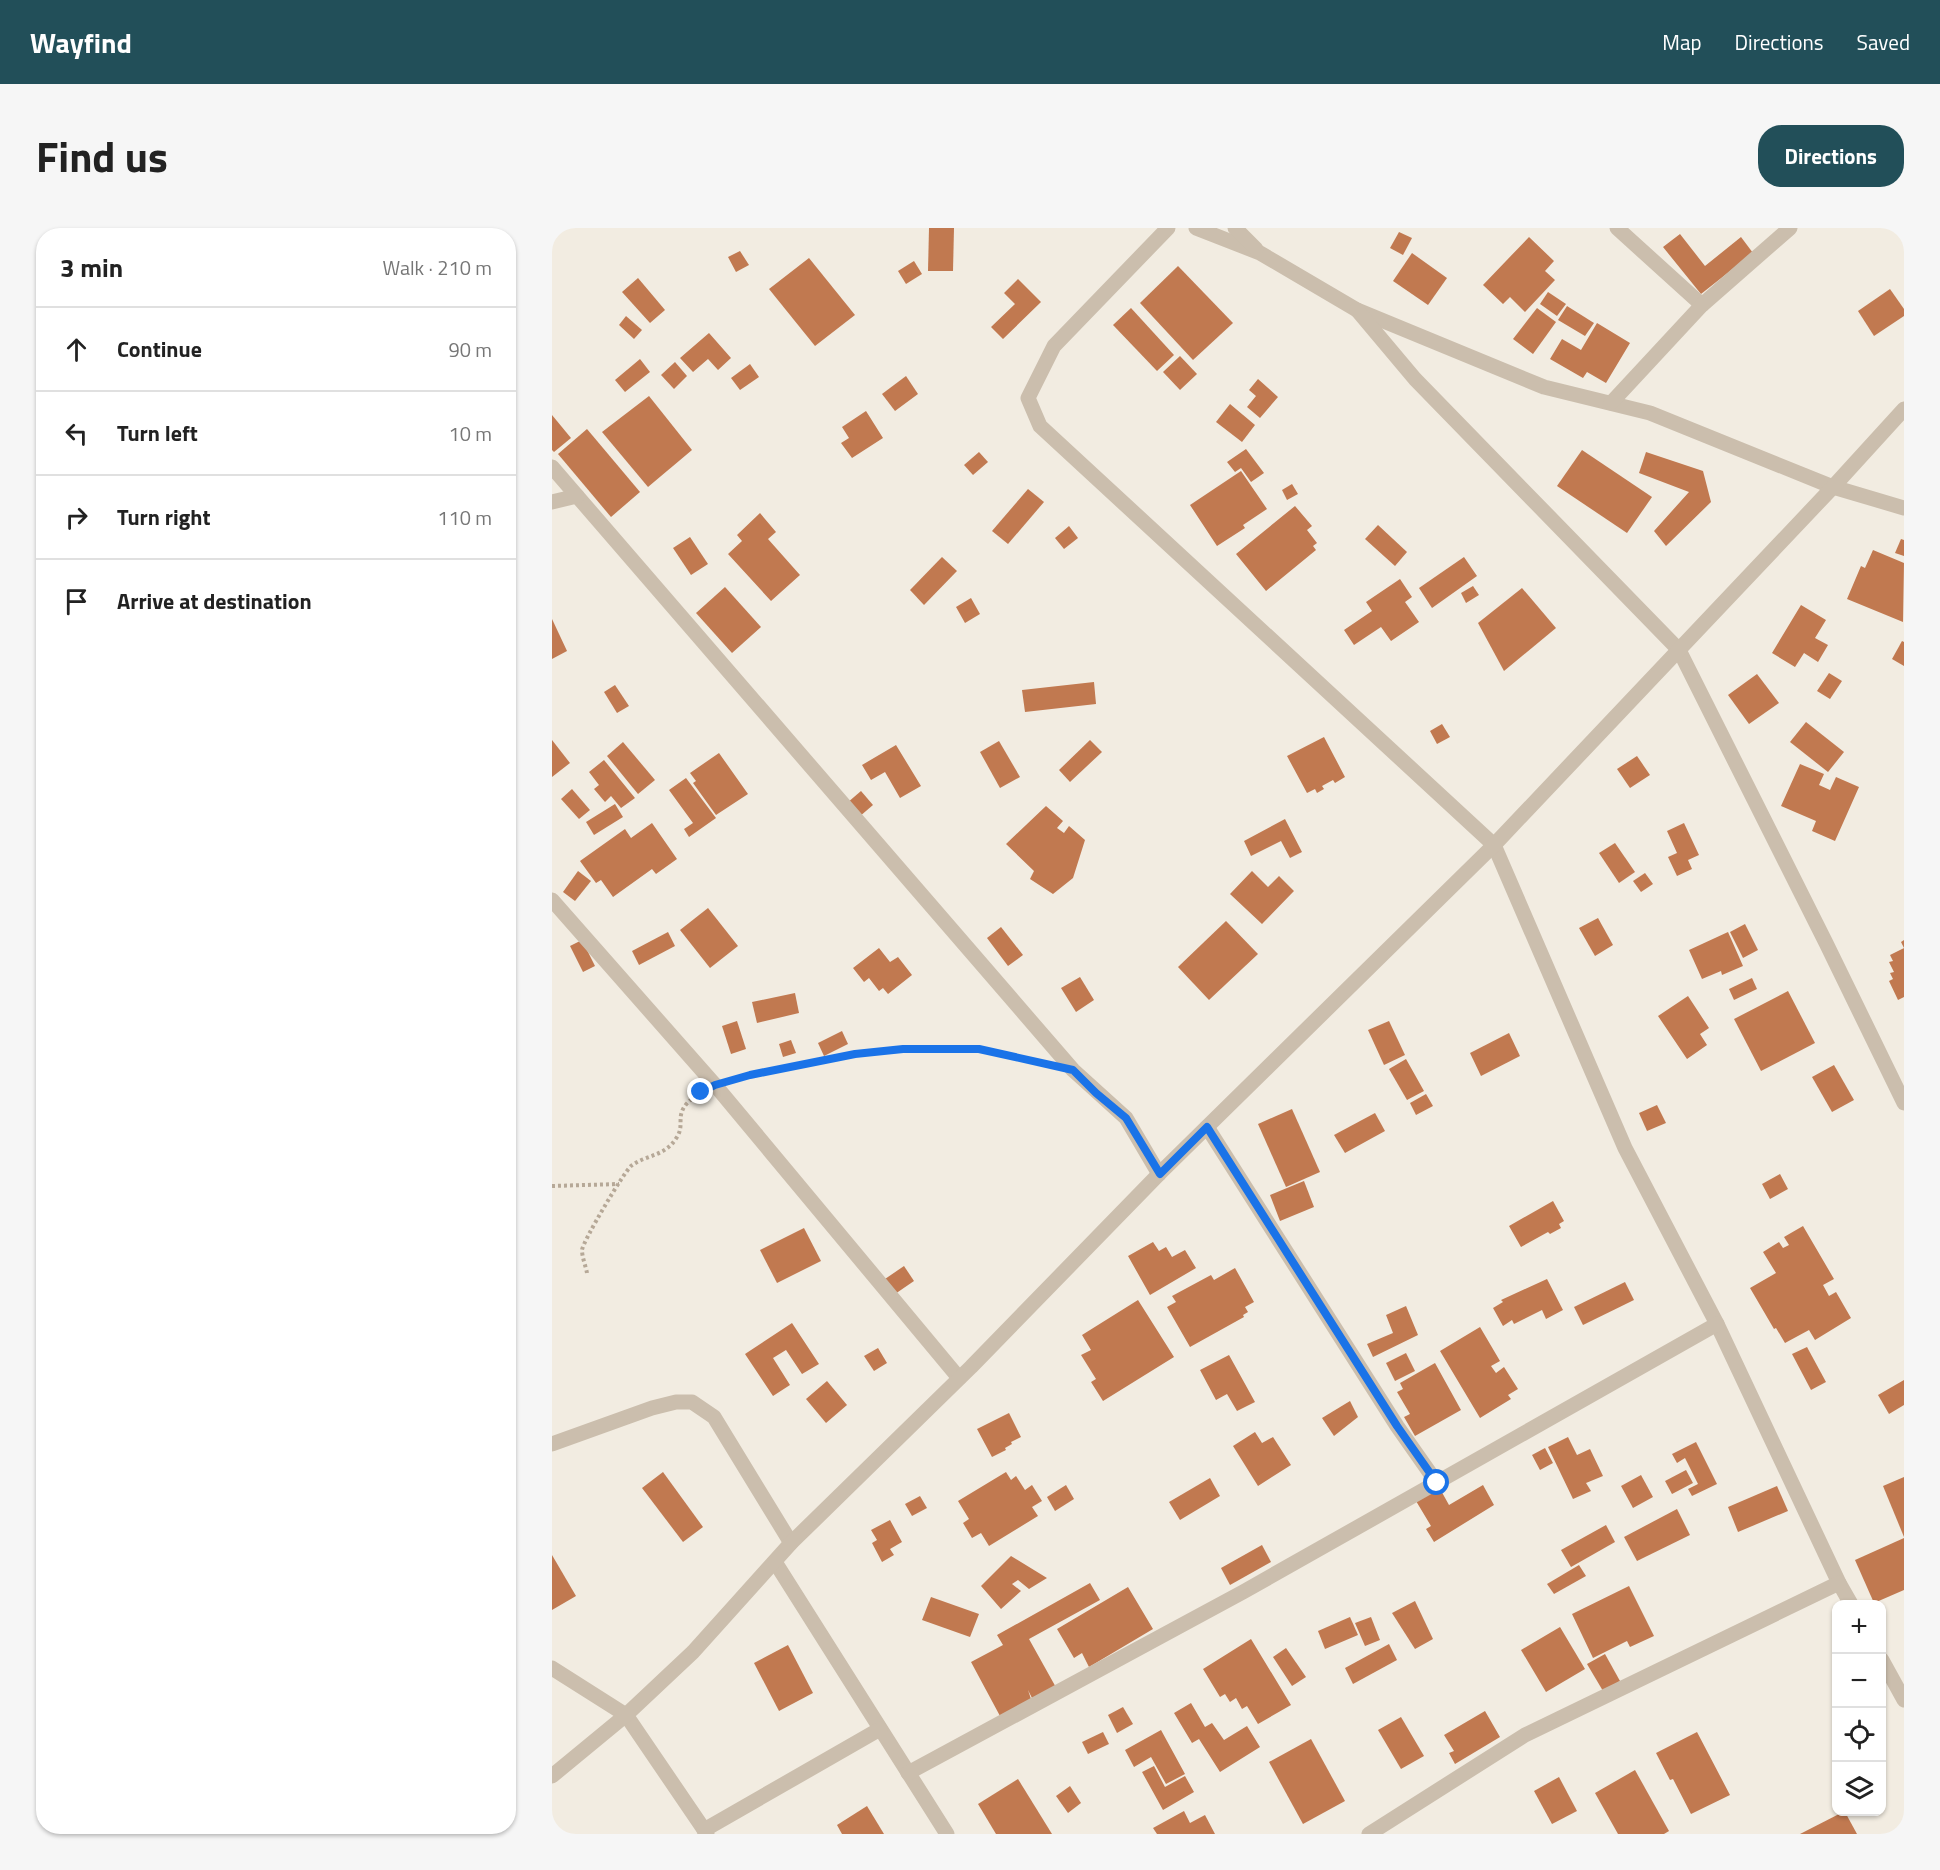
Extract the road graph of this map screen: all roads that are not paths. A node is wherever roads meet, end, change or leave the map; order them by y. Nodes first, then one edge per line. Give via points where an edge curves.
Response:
1 (1168, 228) edge
2 (1196, 228) edge
3 (1236, 228) edge
4 (1617, 228) edge
5 (1790, 228) edge
6 (1260, 254) junction
7 (1702, 305) junction
8 (1357, 310) junction
9 (1611, 403) junction
10 (1904, 409) edge
11 (552, 468) edge
12 (1833, 487) junction
13 (577, 496) junction
14 (552, 502) edge
15 (1904, 508) edge
16 (1679, 650) junction
17 (1494, 845) junction
18 (552, 900) edge
19 (1904, 1103) edge
20 (1207, 1127) junction
21 (1160, 1174) junction
22 (1716, 1324) junction
23 (959, 1378) junction
24 (552, 1444) edge
25 (1437, 1483) junction
26 (791, 1543) junction
27 (775, 1562) junction
28 (1839, 1583) junction
29 (1848, 1600) edge
30 (552, 1668) edge
31 (1886, 1669) edge
32 (1904, 1700) edge
33 (626, 1715) junction
34 (880, 1729) junction
35 (908, 1773) junction
36 (552, 1776) edge
37 (705, 1832) edge
38 (947, 1834) edge
39 (1369, 1834) edge

1 - 17 street via 1054,346 1028,398 1040,426
2 - 6 street
3 - 6 street
4 - 7 street
5 - 7 street
6 - 8 street
7 - 9 street
8 - 9 street via 1544,387
8 - 16 street via 1415,379
9 - 12 street via 1650,413
10 - 12 street
11 - 13 street
12 - 15 street
12 - 16 street
13 - 14 street
13 - 21 street via 1073,1070 1126,1118
16 - 17 street
16 - 19 street
17 - 20 street
17 - 22 street via 1625,1148
18 - 23 street via 715,1085
20 - 21 street
20 - 25 street
21 - 23 street
22 - 25 street
22 - 28 street
23 - 26 street
24 - 26 street via 652,1408 692,1402 714,1417
25 - 35 street
26 - 27 street
27 - 33 street via 693,1652
27 - 34 street
28 - 29 street
28 - 39 street via 1525,1735
30 - 33 street
31 - 32 street
33 - 36 street
33 - 37 street
34 - 35 street
34 - 37 street
35 - 38 street

